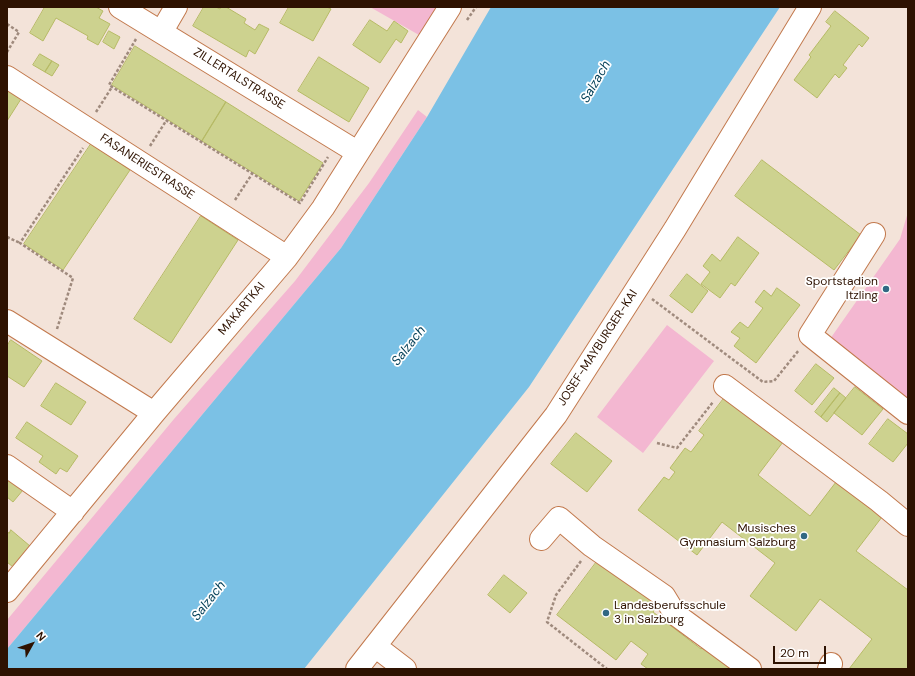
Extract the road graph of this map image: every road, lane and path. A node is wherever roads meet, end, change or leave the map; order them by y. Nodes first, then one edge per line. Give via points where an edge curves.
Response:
1 (120, 7) edge
2 (176, 7) edge
3 (450, 7) edge
4 (810, 7) edge
5 (7, 24) edge
6 (154, 27) junction
7 (7, 52) edge
8 (7, 77) edge
9 (112, 87) junction
10 (166, 120) junction
11 (89, 130) junction
12 (356, 154) junction
13 (140, 162) junction
14 (252, 174) junction
15 (224, 216) junction
16 (874, 234) dead end
17 (7, 237) edge
18 (20, 243) junction
19 (287, 257) junction
20 (637, 288) junction
21 (7, 320) edge
22 (810, 335) junction
23 (49, 347) junction
24 (725, 386) joint
25 (154, 413) junction
26 (908, 413) edge
27 (657, 442) dead end
28 (7, 466) edge
29 (73, 512) junction
30 (908, 525) edge
31 (541, 539) dead end
32 (592, 546) junction
33 (7, 591) edge
34 (375, 646) junction
35 (357, 669) edge
36 (405, 669) edge
37 (607, 669) edge
38 (750, 669) edge

1 - 6 street, ZILLERTALSTRASSE
2 - 6 street
3 - 12 street, MAKARTKAI via 404,83
4 - 20 street, JOSEF-MAYBURGER-KAI
5 - 7 path via 19,32
6 - 9 path via 108,85
6 - 12 street, ZILLERTALSTRASSE
8 - 11 street, FASANERIESTRASSE
9 - 10 path
9 - 11 path
10 - 13 path
10 - 14 path
11 - 13 street, FASANERIESTRASSE
11 - 18 path
12 - 14 path via 331,152 300,203
12 - 19 street, MAKARTKAI via 323,208
13 - 15 street, FASANERIESTRASSE
14 - 15 path
15 - 19 street, FASANERIESTRASSE
16 - 22 street
17 - 18 path
18 - 23 path via 72,278 54,339
19 - 25 street, MAKARTKAI
20 - 22 path via 763,382 774,381
20 - 34 street, JOSEF-MAYBURGER-KAI via 556,415
21 - 23 street
22 - 26 street
23 - 25 street
24 - 27 path via 677,448
24 - 30 street
25 - 29 street, MAKARTKAI
28 - 29 street
29 - 33 street, MAKARTKAI
31 - 32 street via 559,518
32 - 37 path via 556,595 546,622
32 - 38 street via 664,596 675,614
34 - 35 street, JOSEF-MAYBURGER-KAI
34 - 36 street

